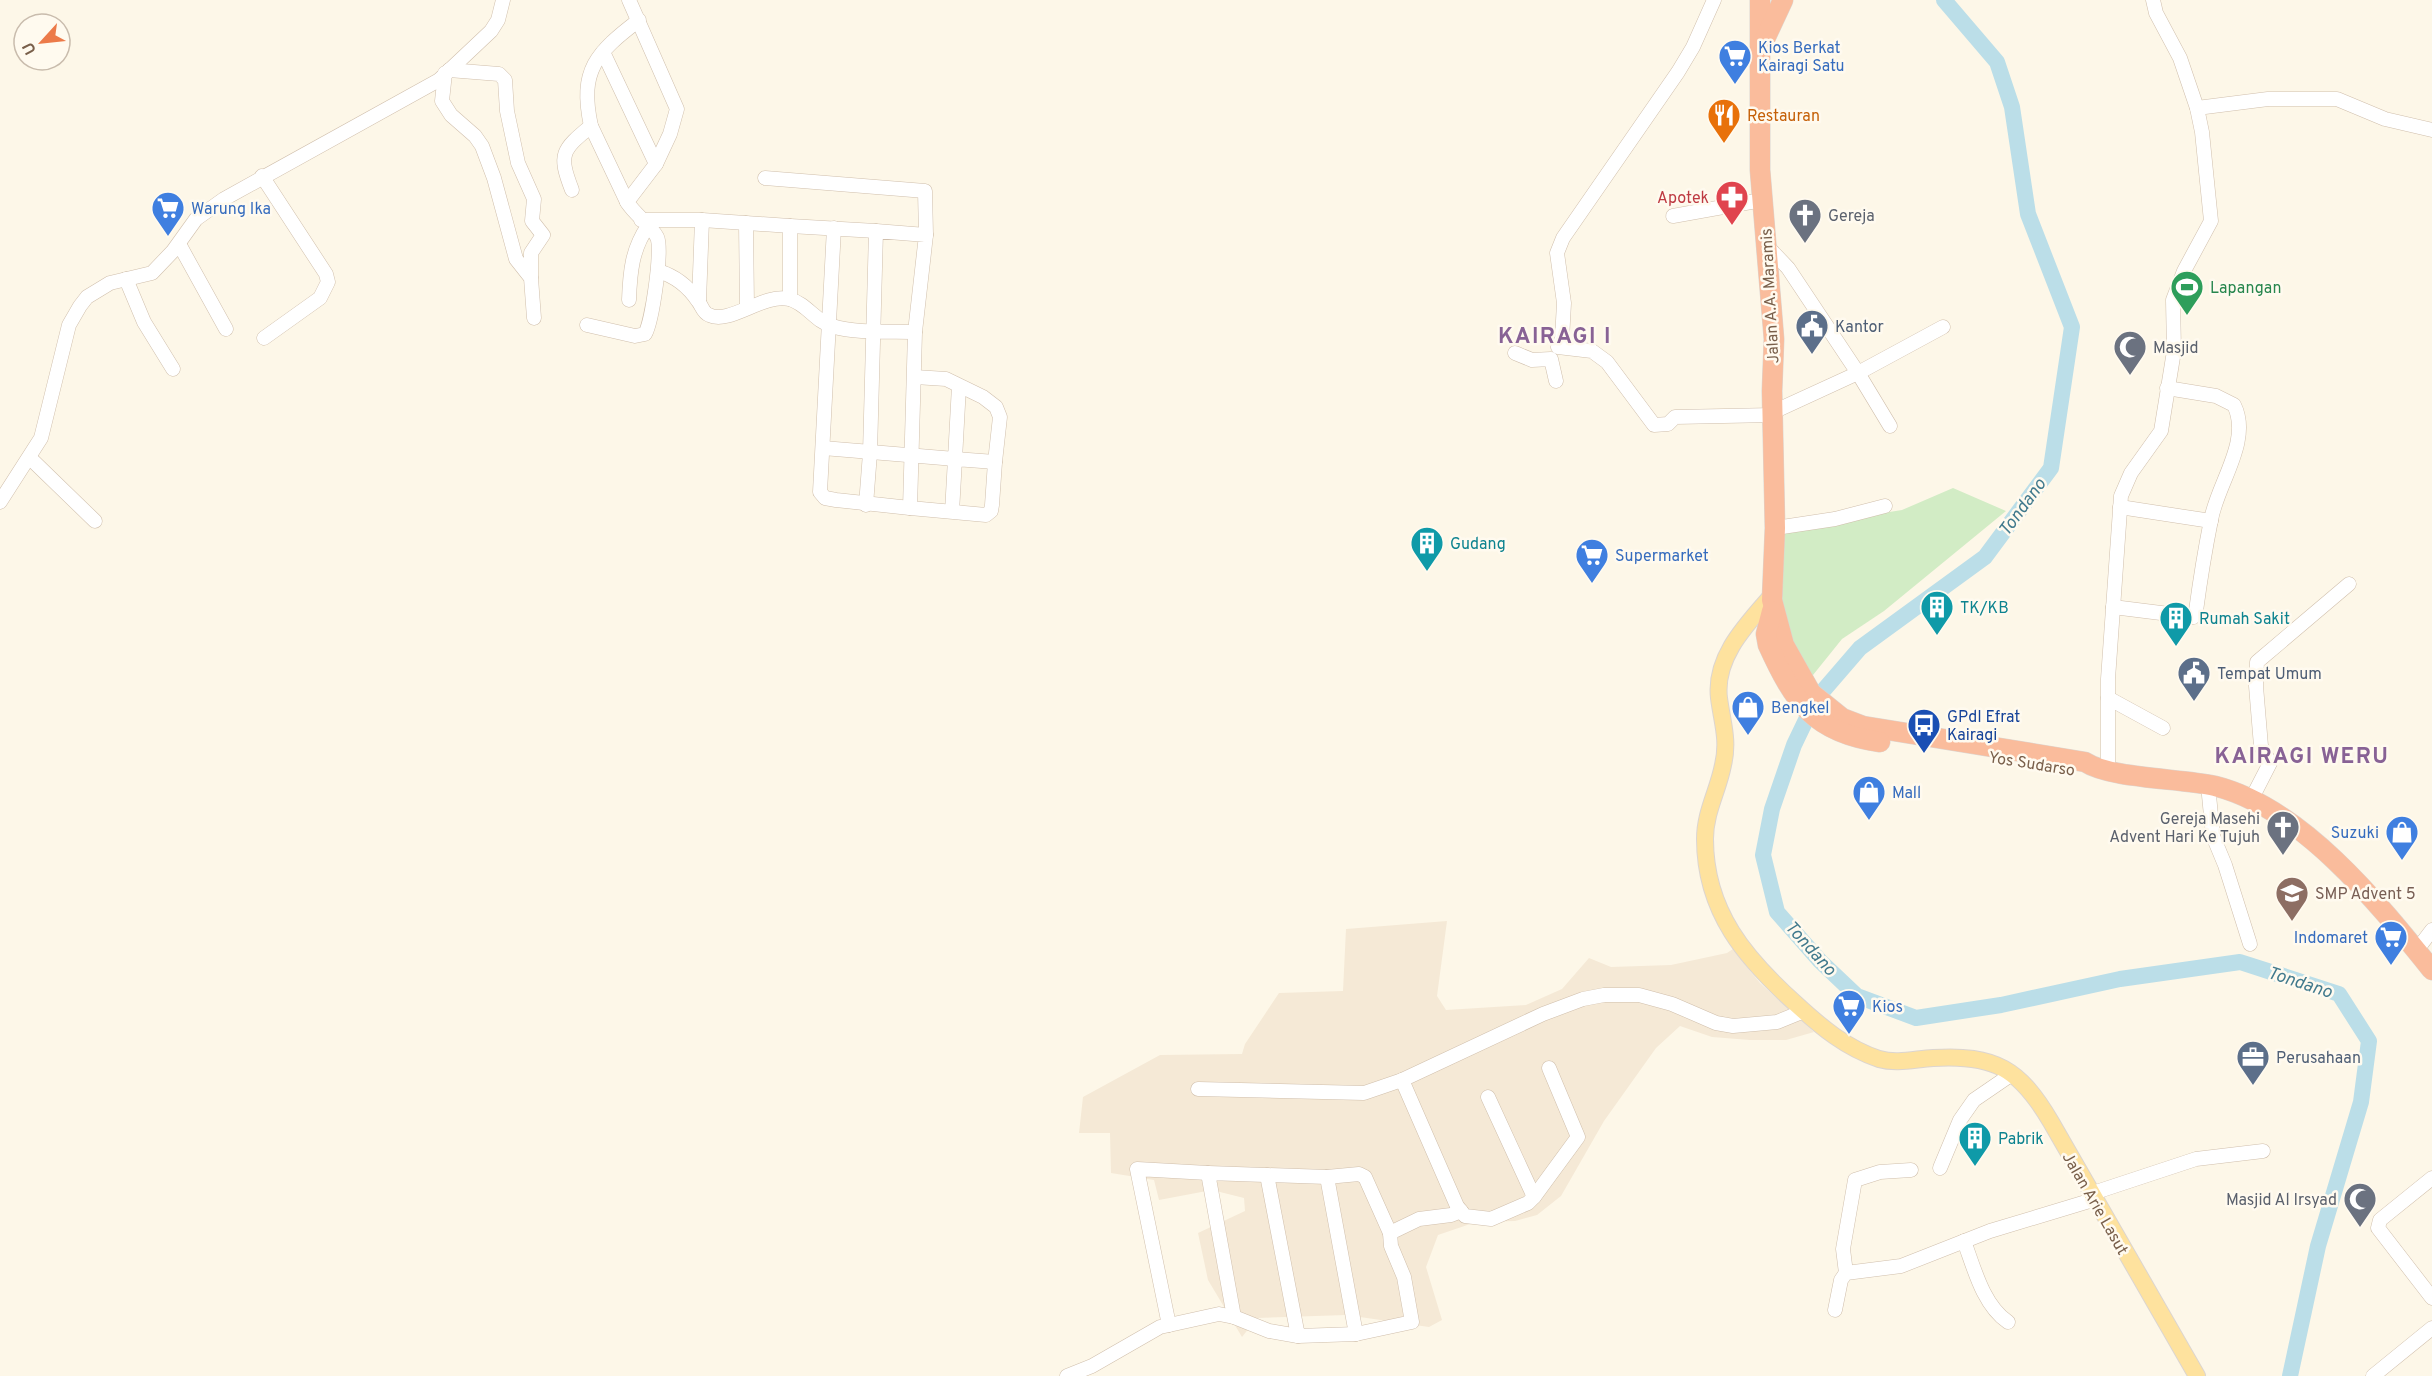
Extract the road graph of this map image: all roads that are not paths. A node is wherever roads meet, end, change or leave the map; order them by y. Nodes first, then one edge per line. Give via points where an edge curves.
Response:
1 (503, 0) edge
2 (1714, 0) edge
3 (1760, 0) edge
4 (1783, 0) edge
5 (2152, 0) edge
6 (633, 1) edge
7 (639, 20) junction
8 (1760, 48) junction
9 (603, 51) junction
10 (447, 72) junction
11 (2197, 108) junction
12 (591, 126) junction
13 (2432, 130) edge
14 (656, 164) junction
15 (262, 176) junction
16 (765, 178) dead end
17 (572, 190) dead end
18 (1762, 200) junction
19 (627, 202) junction
20 (1673, 216) dead end
21 (702, 220) junction
22 (645, 223) junction
23 (746, 223) junction
24 (790, 226) junction
25 (834, 228) junction
26 (876, 231) junction
27 (926, 235) junction
28 (179, 244) junction
29 (1767, 247) junction
30 (658, 271) junction
31 (531, 278) junction
32 (126, 279) junction
33 (790, 299) junction
34 (629, 300) dead end
35 (699, 301) junction
36 (747, 307) junction
37 (534, 318) dead end
38 (587, 325) dead end
39 (830, 326) junction
40 (1943, 327) dead end
41 (226, 329) dead end
42 (873, 331) junction
43 (915, 332) junction
44 (264, 338) dead end
45 (1515, 353) dead end
46 (1554, 353) junction
47 (173, 369) dead end
48 (1858, 373) junction
49 (915, 377) junction
50 (1556, 381) dead end
51 (958, 386) junction
52 (2167, 388) junction
53 (1773, 413) junction
54 (1890, 426) dead end
55 (823, 447) junction
56 (870, 453) junction
57 (913, 456) junction
58 (30, 458) junction
59 (955, 459) junction
60 (995, 462) junction
61 (0, 502) edge
62 (866, 505) junction
63 (1885, 506) dead end
64 (2120, 507) junction
65 (910, 508) junction
66 (952, 512) junction
67 (2211, 520) junction
68 (95, 521) dead end
69 (1775, 528) junction
70 (2349, 584) dead end
71 (1773, 601) junction
72 (2113, 607) junction
73 (2108, 698) junction
74 (2163, 728) dead end
75 (2102, 770) junction
76 (2208, 785) junction
77 (2252, 800) junction
78 (2432, 930) edge
79 (2250, 944) dead end
80 (2416, 951) junction
81 (2432, 970) edge
82 (1804, 1011) junction
83 (1549, 1068) dead end
84 (2012, 1074) junction
85 (1402, 1080) junction
86 (1198, 1089) dead end
87 (1488, 1097) dead end
88 (2263, 1151) dead end
89 (1940, 1168) dead end
90 (1911, 1170) dead end
91 (1208, 1173) junction
92 (1267, 1175) junction
93 (1327, 1177) junction
94 (2432, 1178) edge
95 (2094, 1196) junction
96 (1534, 1197) junction
97 (1461, 1211) junction
98 (1390, 1233) junction
99 (1964, 1241) junction
100 (1846, 1273) junction
101 (2432, 1298) edge
102 (1835, 1310) dead end
103 (1234, 1317) junction
104 (2008, 1322) dead end
105 (1169, 1325) junction
106 (2432, 1328) edge
107 (1356, 1334) junction
108 (1298, 1336) junction
109 (1067, 1376) edge
110 (2197, 1376) edge
111 (2373, 1376) edge

1 - 10 street via 491,31
2 - 46 street via 1678,72 1563,238 1557,253 1564,303 1562,339
3 - 8 highway, Jalan A.A. Maramis
4 - 8 highway
5 - 11 street via 2180,58
6 - 7 street
7 - 9 street
7 - 14 street via 677,106
8 - 18 highway, Jalan A.A. Maramis via 1758,129
9 - 12 street via 588,76 586,88
9 - 14 street
10 - 15 street via 439,80
10 - 31 street via 442,101 482,146 516,259
10 - 31 street via 500,74 505,80 518,163 534,199 532,221 543,235 531,253
11 - 13 street via 2268,99 2337,99 2385,119
11 - 52 street via 2211,221 2176,290 2174,351
12 - 17 street via 563,158
12 - 19 street
14 - 19 street
15 - 28 street via 196,219
15 - 44 street via 328,278 320,298
16 - 27 street via 925,191
18 - 20 street
18 - 29 highway, Jalan A.A. Maramis
19 - 22 street
21 - 22 street
21 - 23 street
21 - 35 street
22 - 30 street via 659,241
22 - 34 street via 632,261
23 - 24 street
23 - 36 street
24 - 25 street
24 - 33 street
25 - 26 street
25 - 39 street
26 - 27 street
26 - 42 street
27 - 43 street
28 - 32 street via 152,273
28 - 41 street
29 - 48 street via 1788,268
29 - 53 highway, Jalan A.A. Maramis via 1774,320
30 - 35 street via 679,280
30 - 38 street via 645,334 635,336
31 - 37 street
32 - 47 street via 141,315
32 - 58 street via 87,297 74,314 41,438
33 - 36 street
33 - 39 street
35 - 36 street via 705,313 717,317
39 - 42 street
39 - 55 street
40 - 48 street
42 - 43 street
42 - 56 street
43 - 49 street
45 - 46 street via 1532,360
46 - 50 street
46 - 53 street via 1592,351 1607,362 1654,425 1668,424 1676,417
48 - 53 street
48 - 54 street
49 - 51 street via 941,377
49 - 57 street
51 - 59 street
51 - 60 street via 983,397 999,411
52 - 64 street via 2161,431 2132,473
52 - 67 street via 2216,396 2229,401 2238,413 2234,457 2221,482
53 - 69 highway, Jalan A.A. Maramis
55 - 56 street
55 - 62 street via 821,495
56 - 57 street
56 - 62 street
57 - 59 street
57 - 65 street
58 - 61 street
58 - 68 street
59 - 60 street
59 - 66 street
60 - 66 street via 991,511 986,515
62 - 65 street
63 - 69 street
64 - 67 street
64 - 72 street
65 - 66 street
67 - 72 street via 2193,617
69 - 71 highway, Jalan A.A. Maramis
70 - 77 street via 2257,662 2260,746 2270,763
71 - 75 highway, Yos Sudarso via 1784,662 1836,723 2085,762
71 - 82 main road, Jalan Arie Lasut via 1726,657 1718,684 1726,751 1707,818 1705,840 1708,868 1732,935 1766,977
72 - 73 street
73 - 74 street
73 - 75 street
75 - 76 highway, Yos Sudarso
76 - 77 highway, Yos Sudarso
76 - 79 street via 2213,836
77 - 80 highway, Yos Sudarso via 2315,843 2362,886
78 - 80 street
80 - 81 highway, Yos Sudarso
82 - 84 main road, Jalan Arie Lasut via 1831,1036 1879,1059 1990,1060
82 - 85 street via 1777,1022 1733,1026 1639,995 1604,995 1543,1014
83 - 96 street via 1578,1137
84 - 89 street via 1974,1100 1960,1120
84 - 95 main road, Jalan Arie Lasut via 2042,1107
85 - 86 street via 1364,1093
85 - 97 street
87 - 96 street
88 - 95 street via 2196,1159
90 - 100 street via 1880,1172 1855,1180 1843,1249
91 - 92 street
91 - 103 street
91 - 105 street via 1137,1170
92 - 93 street
92 - 108 street
93 - 98 street via 1365,1177
93 - 107 street
94 - 101 street via 2380,1220 2378,1228
95 - 99 street
95 - 110 main road, Jalan Arie Lasut
96 - 97 street via 1491,1219 1465,1216
97 - 98 street via 1419,1219
98 - 107 street via 1404,1277 1412,1322
99 - 100 street via 1901,1266
99 - 104 street via 1986,1295 1998,1315
100 - 102 street
103 - 105 street via 1220,1314
103 - 108 street via 1269,1331
105 - 109 street
106 - 111 street
107 - 108 street

